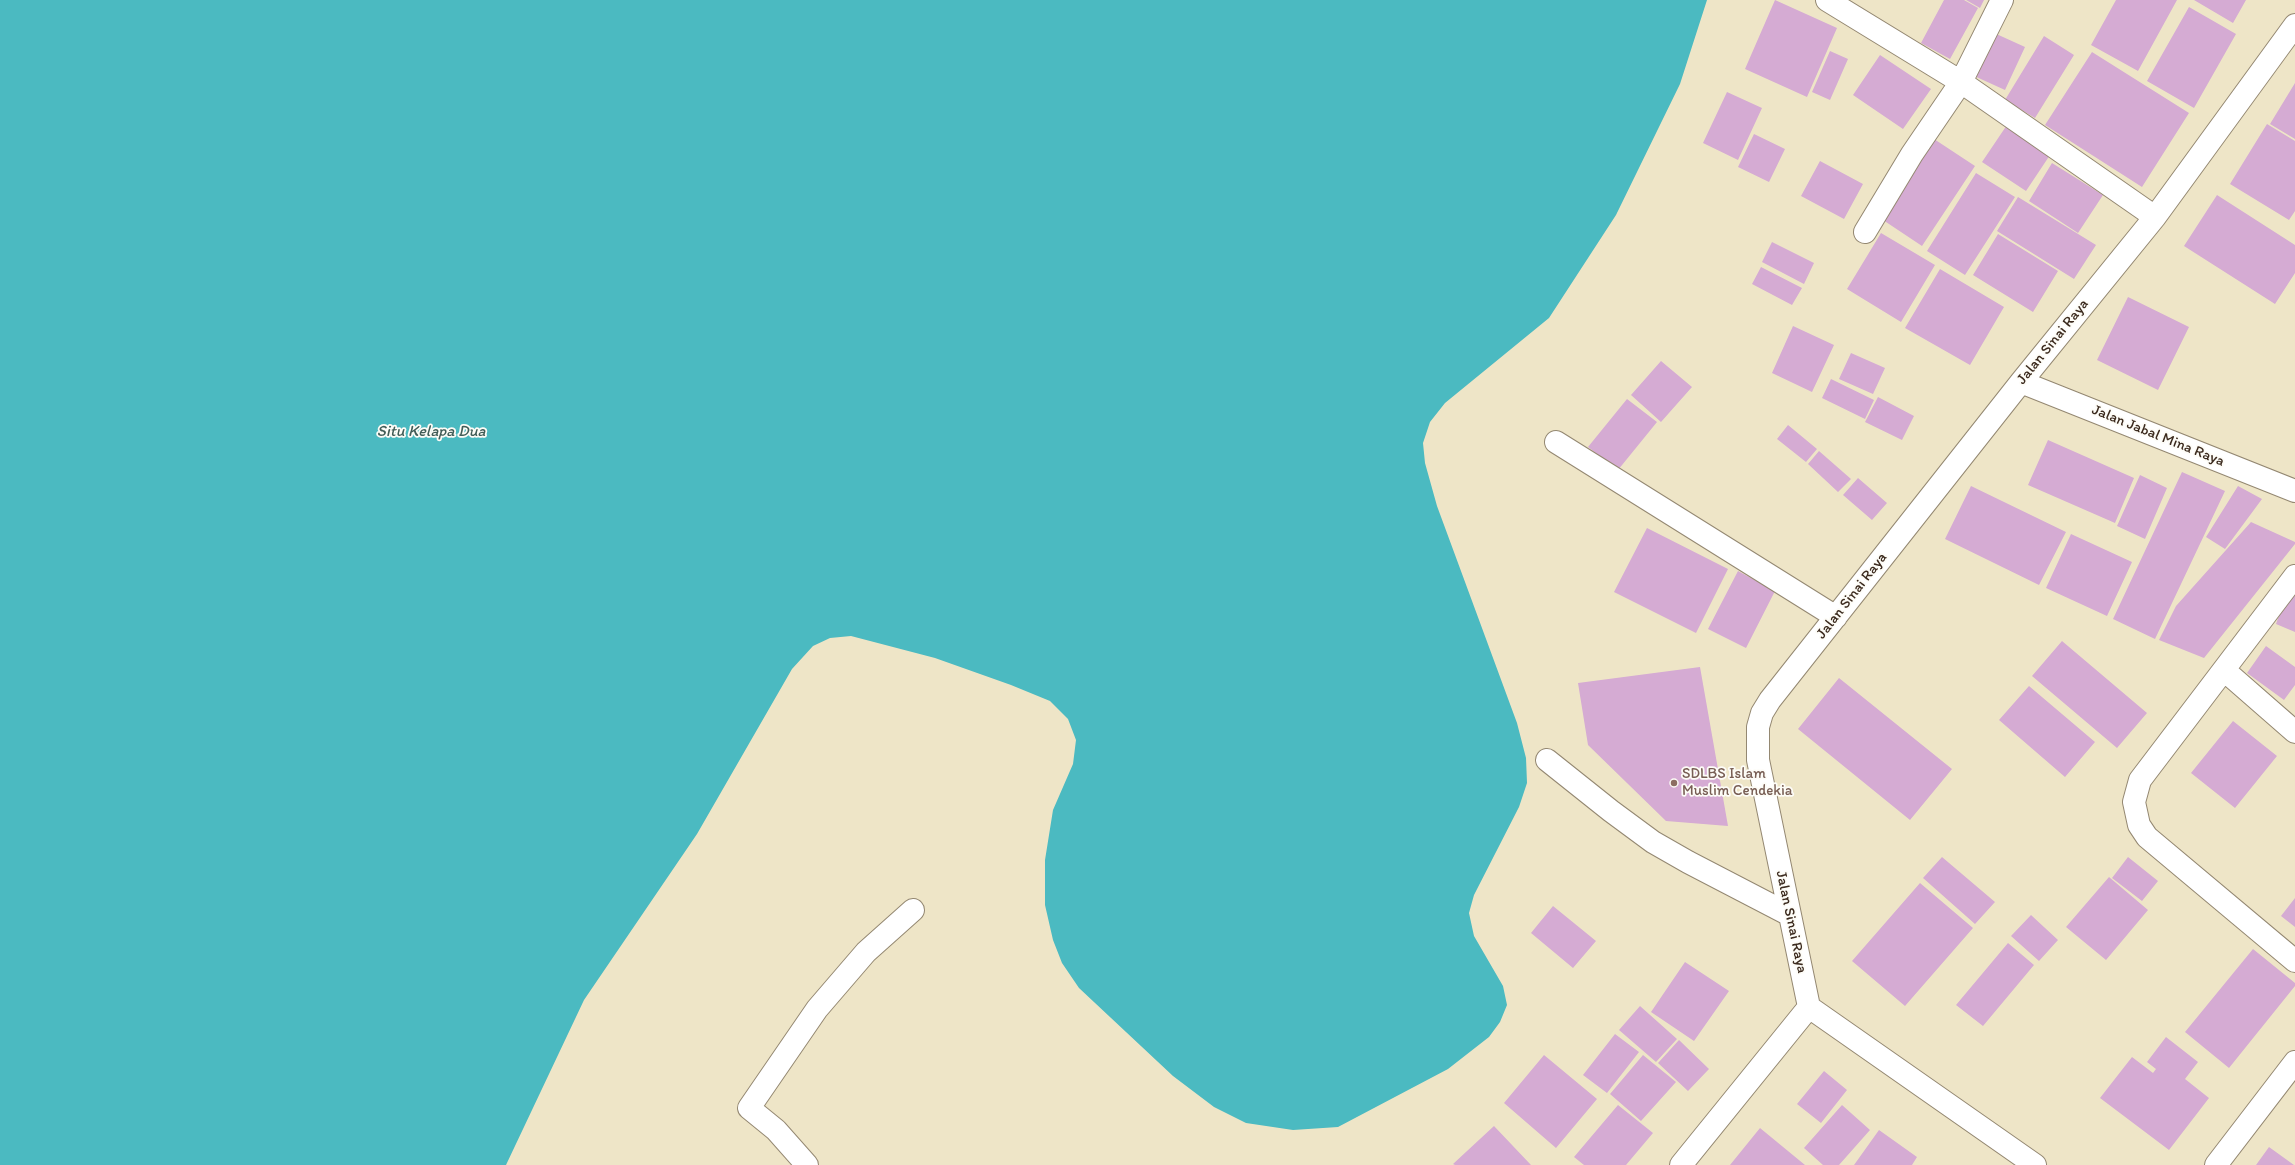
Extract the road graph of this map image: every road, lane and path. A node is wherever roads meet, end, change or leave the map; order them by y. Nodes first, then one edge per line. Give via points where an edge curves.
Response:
1 (1827, 0) edge
2 (2002, 0) edge
3 (2295, 25) edge
4 (1961, 82) junction
5 (2155, 217) junction
6 (1865, 232) dead end
7 (2021, 382) junction
8 (1556, 442) dead end
9 (2295, 491) edge
10 (2295, 576) edge
11 (1836, 617) junction
12 (2224, 670) junction
13 (2295, 732) edge
14 (1547, 760) dead end
15 (913, 910) dead end
16 (1790, 915) junction
17 (2295, 961) edge
18 (1809, 1006) junction
19 (2295, 1062) edge
20 (807, 1165) edge
21 (1681, 1165) edge
22 (2035, 1165) edge
23 (2216, 1165) edge

1 - 4 street
2 - 4 street
3 - 5 street, Jalan Sinai Raya
4 - 5 street
4 - 6 street via 1912,154
5 - 7 street, Jalan Sinai Raya
7 - 9 street, Jalan Jabal Mina Raya
7 - 11 street, Jalan Sinai Raya
8 - 11 street
10 - 12 street
11 - 16 street, Jalan Sinai Raya via 1770,700 1762,713 1758,727 1758,760
12 - 13 street
12 - 17 street via 2140,780 2134,802 2135,813 2147,837
14 - 16 street via 1653,842
15 - 20 street via 866,952 817,1009 749,1108 776,1130
16 - 18 street, Jalan Sinai Raya
18 - 21 street
18 - 22 street
19 - 23 street

